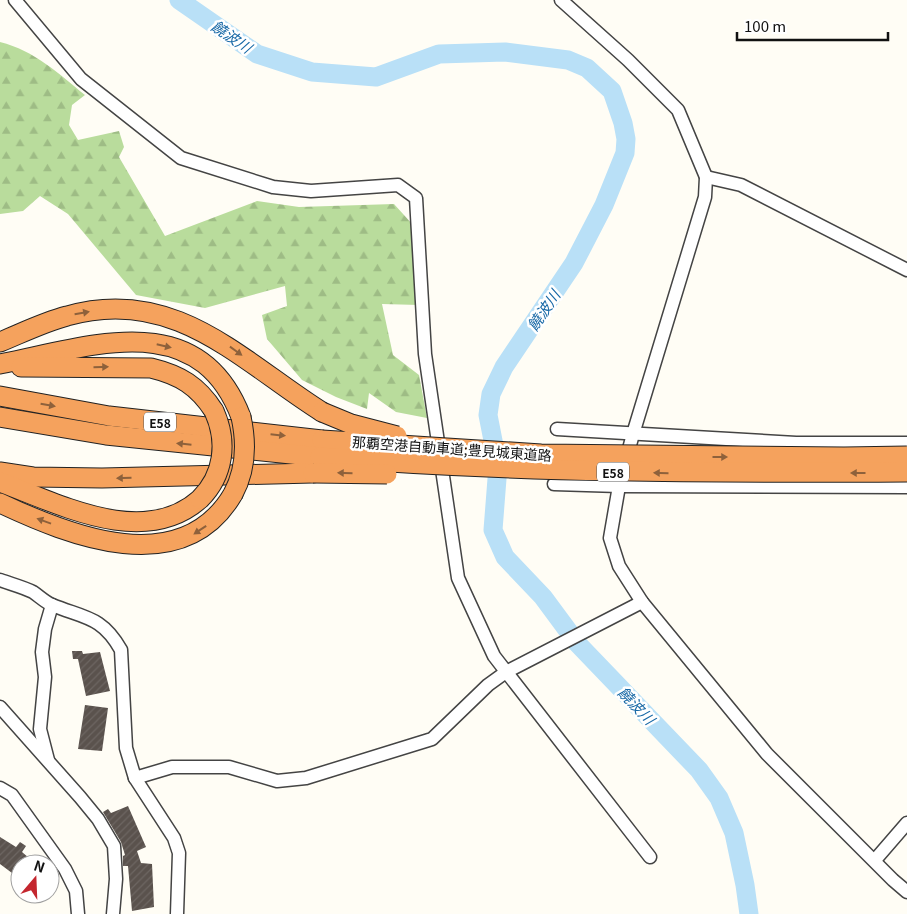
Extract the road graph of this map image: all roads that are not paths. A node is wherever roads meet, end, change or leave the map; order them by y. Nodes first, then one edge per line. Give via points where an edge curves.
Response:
1 (15, 0) edge
2 (561, 0) edge
3 (706, 177) junction
4 (907, 270) edge
5 (0, 342) edge
6 (0, 365) edge
7 (0, 396) edge
8 (0, 417) edge
9 (558, 429) dead end
10 (633, 434) junction
11 (796, 443) junction
12 (907, 443) edge
13 (907, 456) edge
14 (318, 457) junction
15 (690, 457) junction
16 (0, 472) edge
17 (907, 472) edge
18 (0, 482) edge
19 (554, 484) dead end
20 (619, 486) junction
21 (794, 487) junction
22 (907, 487) edge
23 (0, 503) edge
24 (0, 580) edge
25 (642, 602) junction
26 (52, 605) junction
27 (506, 672) junction
28 (0, 707) edge
29 (50, 765) junction
30 (135, 778) junction
31 (0, 788) edge
32 (907, 823) edge
33 (650, 857) dead end
34 (875, 860) junction
35 (907, 892) edge
36 (78, 914) edge
37 (113, 914) edge
38 (177, 914) edge

1 - 27 street via 80,79 181,158 273,187 311,191 398,185 416,198 424,354 458,578 494,656
2 - 3 street via 678,110
3 - 4 street via 741,185
3 - 10 street via 705,196
5 -> 15 highway, bridge via 67,315 106,310 144,313 183,322 226,344 322,412 391,435 426,440 617,449
6 -> 18 highway, bridge via 152,368 175,375 190,383 206,398 222,435 221,461 212,484 200,499 182,513 169,518 137,522 102,518
6 -> 23 highway, bridge via 120,342 172,347 202,361 218,374 233,396 245,438 240,479 232,494 215,518 177,540 144,545 104,541
7 -> 14 highway, 那覇空港自動車道;豊見城東道路 / E58
14 -> 8 highway, 那覇空港自動車道;豊見城東道路 / E58 via 106,435
9 - 10 street
10 - 11 street
10 - 20 street
11 - 12 street
11 - 21 street
15 -> 13 highway, 那覇空港自動車道;豊見城東道路 / E58, bridge
14 - 15 highway, 那覇空港自動車道;豊見城東道路 / E58, bridge via 541,454
14 -> 16 highway via 102,478 33,477
17 -> 14 highway, E58, bridge via 450,475
19 - 20 street
20 - 21 street
20 - 25 street via 610,538 618,566
21 - 22 street
24 - 26 street via 32,592
25 - 27 street
25 - 34 street via 768,754
26 - 29 street via 42,652 45,677 40,729
26 - 30 street via 88,616 102,624 121,650 126,748
27 - 30 street via 432,739 306,778 277,781 229,767 172,767
27 - 33 street
28 - 29 street
29 - 37 street via 98,819 114,846
30 - 38 street via 174,838 179,853
31 - 36 street via 12,795 65,869 76,891
32 - 34 street
34 - 35 street

